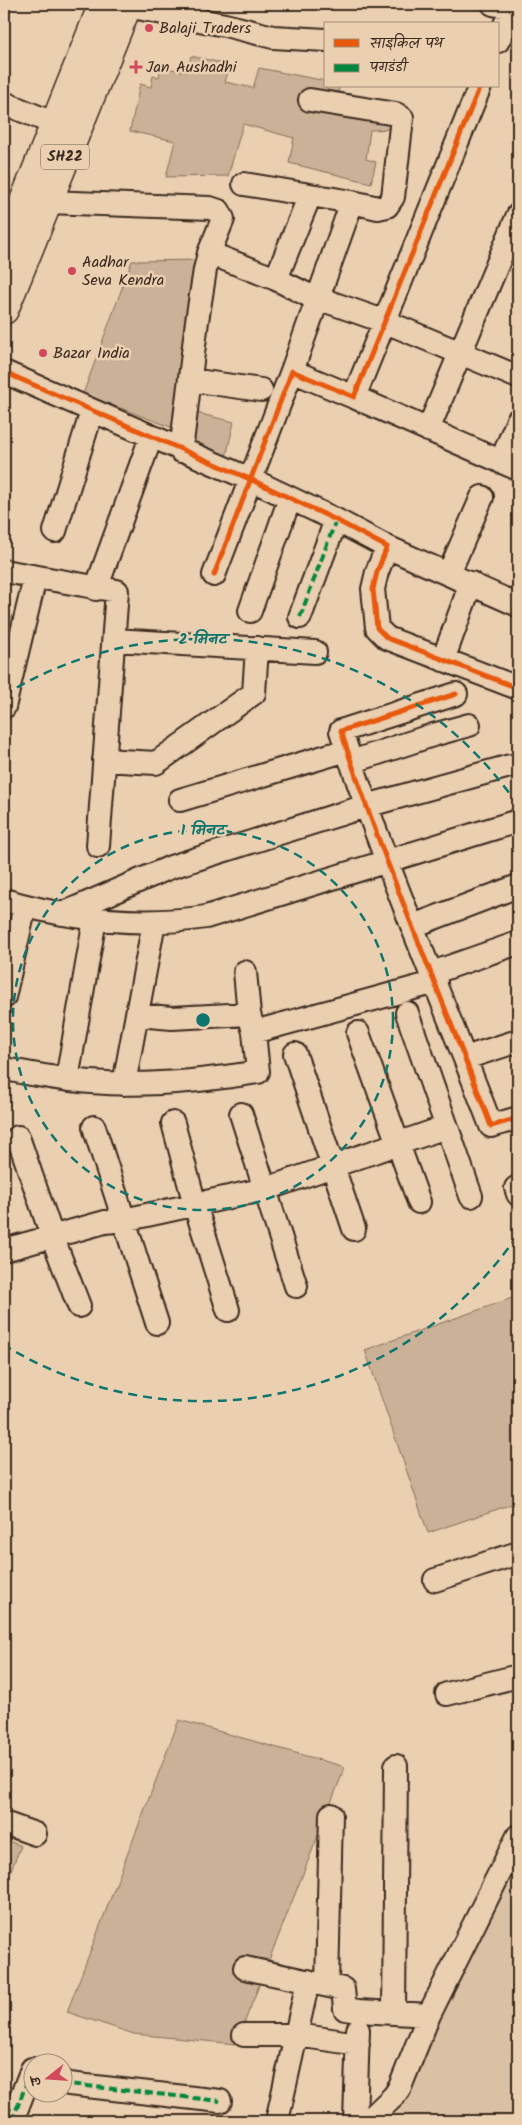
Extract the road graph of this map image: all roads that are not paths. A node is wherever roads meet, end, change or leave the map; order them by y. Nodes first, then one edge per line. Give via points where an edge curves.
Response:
1 (493, 4) edge
2 (119, 5) edge
3 (500, 36) edge
4 (324, 40) edge
5 (479, 88) edge
6 (310, 100) dead end
7 (4, 103) edge
8 (65, 128) junction
9 (244, 184) dead end
10 (310, 195) junction
11 (47, 202) junction
12 (352, 202) junction
13 (518, 215) edge
14 (4, 251) edge
15 (209, 252) junction
16 (276, 279) junction
17 (319, 298) junction
18 (4, 310) edge
19 (386, 322) junction
20 (460, 353) junction
21 (292, 371) junction
22 (4, 372) edge
23 (518, 377) edge
24 (190, 380) junction
25 (261, 390) dead end
26 (354, 397) junction
27 (92, 411) junction
28 (518, 420) edge
29 (428, 430) junction
30 (151, 437) junction
31 (181, 450) junction
32 (510, 465) edge
33 (252, 480) junction
34 (482, 497) dead end
35 (290, 498) junction
36 (336, 520) junction
37 (55, 531) dead end
38 (387, 547) junction
39 (4, 571) edge
40 (449, 574) junction
41 (214, 575) dead end
42 (35, 578) junction
43 (471, 583) junction
44 (96, 589) junction
45 (518, 605) edge
46 (250, 611) dead end
47 (300, 617) dead end
48 (114, 640) junction
49 (257, 648) junction
50 (315, 652) dead end
51 (444, 660) junction
52 (518, 688) edge
53 (456, 694) dead end
54 (4, 706) edge
55 (469, 725) dead end
56 (349, 756) junction
57 (104, 760) junction
58 (510, 766) dead end
59 (180, 800) dead end
60 (366, 806) junction
61 (518, 821) edge
62 (98, 846) dead end
63 (385, 861) junction
64 (518, 886) edge
65 (14, 903) edge
66 (61, 914) junction
67 (95, 919) junction
68 (154, 922) junction
69 (413, 926) junction
70 (518, 943) edge
71 (245, 972) dead end
72 (434, 977) junction
73 (4, 997) edge
74 (407, 1013) dead end
75 (137, 1015) junction
76 (252, 1023) junction
77 (358, 1033) dead end
78 (518, 1041) edge
79 (295, 1054) dead end
80 (465, 1058) junction
81 (4, 1069) edge
82 (67, 1079) junction
83 (124, 1084) junction
84 (241, 1114) dead end
85 (518, 1118) edge
86 (173, 1123) dead end
87 (94, 1127) dead end
88 (446, 1127) junction
89 (18, 1137) dead end
90 (398, 1144) junction
91 (332, 1167) junction
92 (518, 1188) edge
93 (266, 1189) junction
94 (518, 1194) edge
95 (471, 1196) dead end
96 (419, 1202) dead end
97 (195, 1205) junction
98 (124, 1220) junction
99 (354, 1228) dead end
100 (52, 1236) junction
101 (4, 1250) edge
102 (296, 1286) dead end
103 (79, 1306) dead end
104 (228, 1310) dead end
105 (158, 1323) dead end
106 (518, 1553) edge
107 (435, 1580) dead end
108 (518, 1676) edge
109 (447, 1694) dead end
110 (396, 1766) dead end
111 (331, 1815) dead end
112 (4, 1823) edge
113 (35, 1834) dead end
114 (518, 1836) edge
115 (246, 1968) dead end
116 (318, 1983) junction
117 (359, 2011) junction
118 (394, 2013) junction
119 (429, 2015) junction
120 (297, 2035) junction
121 (244, 2036) dead end
122 (358, 2044) junction
123 (72, 2084) edge
124 (22, 2090) edge
125 (220, 2101) dead end
126 (10, 2113) edge
127 (277, 2121) edge
128 (355, 2121) edge
129 (368, 2121) edge

1 - 3 street via 512,8
2 - 4 street via 225,24 273,37
2 - 8 highway, SH22
5 - 19 street
6 - 12 street via 396,114 402,118 393,197 387,206 378,208
7 - 8 street
8 - 11 highway, SH22
8 - 14 highway, SH22
9 - 10 street
10 - 12 street
10 - 16 street
11 - 15 street via 210,208 219,211 222,219
11 - 18 highway, SH22
12 - 17 street
13 - 20 street
15 - 16 street
15 - 24 street
16 - 17 street
17 - 19 street
17 - 21 street
19 - 20 street
19 - 26 street
20 - 23 street
20 - 29 street
21 - 26 street
21 - 33 street
22 - 27 street
24 - 25 street
24 - 31 street
26 - 29 street
27 - 30 street
27 - 37 street
28 - 32 street
29 - 32 street
30 - 31 street
30 - 44 street
31 - 33 street
33 - 35 street
33 - 41 street
34 - 40 street
35 - 36 street
35 - 46 street
36 - 38 street
36 - 47 street
38 - 40 street
38 - 51 street via 373,589 378,628 387,638
39 - 42 street
40 - 43 street
42 - 44 street
42 - 54 street
43 - 45 street
43 - 51 street
44 - 48 street via 117,592
48 - 49 street
48 - 57 street
49 - 50 street
49 - 57 street via 254,694 238,706 156,763
51 - 52 street
53 - 56 street via 341,731
55 - 56 street
56 - 59 street
56 - 60 street
57 - 62 street
58 - 60 street
60 - 63 street
60 - 66 street via 170,868
61 - 63 street
63 - 68 street via 206,917
63 - 69 street
64 - 69 street
65 - 66 street
65 - 73 street
66 - 67 street
67 - 68 street
67 - 82 street
68 - 75 street
69 - 72 street
70 - 72 street
71 - 76 street
72 - 76 street
72 - 80 street
74 - 88 street
75 - 76 street
75 - 83 street
76 - 83 street via 258,1072 217,1079
77 - 90 street
78 - 80 street
79 - 91 street
80 - 85 street via 491,1126
81 - 82 street
82 - 83 street
84 - 93 street
86 - 97 street
87 - 98 street
88 - 90 street
88 - 95 street
89 - 100 street
90 - 91 street
90 - 96 street
91 - 93 street
91 - 99 street
92 - 94 street
93 - 97 street
93 - 102 street
97 - 98 street
97 - 104 street
98 - 100 street
98 - 105 street
100 - 101 street
100 - 103 street
106 - 107 street
108 - 109 street
110 - 118 street
111 - 116 street
112 - 113 street
114 - 119 street
115 - 116 street
116 - 117 street via 343,1989 345,2009
116 - 120 street
117 - 118 street
117 - 122 street
118 - 119 street
119 - 129 street via 400,2087
120 - 121 street
120 - 122 street
120 - 127 street
122 - 128 street
123 - 125 street
124 - 126 street

